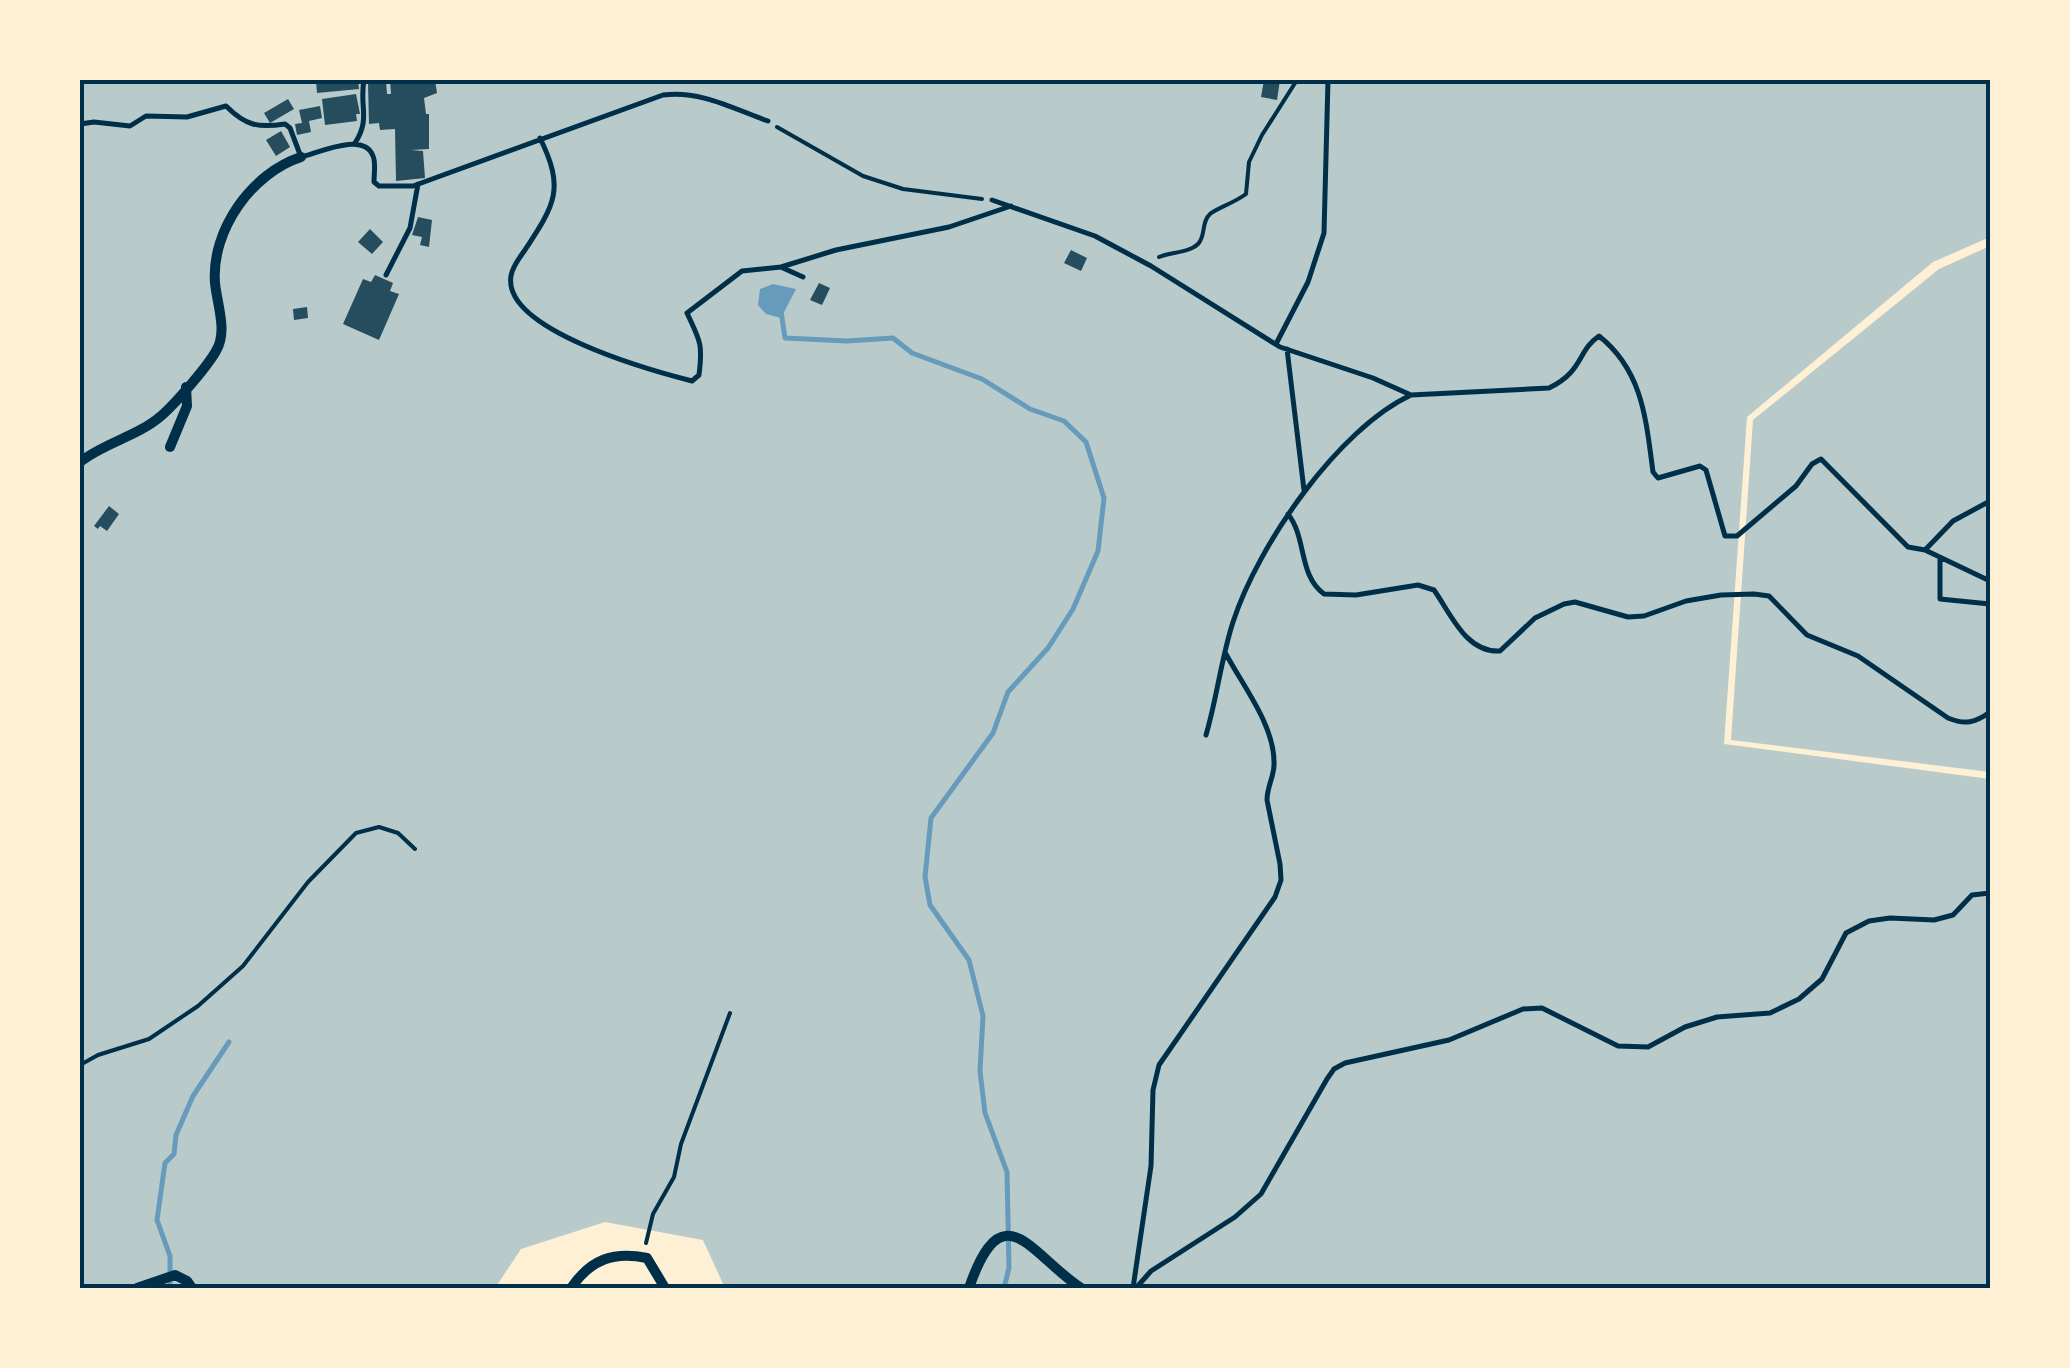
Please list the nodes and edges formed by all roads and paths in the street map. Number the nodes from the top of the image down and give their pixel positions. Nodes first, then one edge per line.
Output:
1 (364, 80) edge
2 (1297, 80) edge
3 (1328, 80) edge
4 (768, 121) joint
5 (80, 124) edge
6 (540, 138) junction
7 (354, 143) junction
8 (301, 158) junction
9 (418, 184) junction
10 (992, 200) joint
11 (1011, 206) junction
12 (1151, 266) junction
13 (781, 267) junction
14 (386, 275) dead end
15 (803, 278) dead end
16 (1276, 344) junction
17 (1287, 350) junction
18 (186, 387) junction
19 (1411, 395) junction
20 (170, 447) dead end
21 (80, 462) edge
22 (1304, 490) junction
23 (1990, 501) edge
24 (1288, 514) junction
25 (1924, 550) junction
26 (1940, 558) junction
27 (1990, 581) edge
28 (1990, 604) edge
29 (1226, 653) junction
30 (1990, 712) edge
31 (1206, 735) dead end
32 (414, 848) dead end
33 (1990, 893) edge
34 (730, 1013) dead end
35 (80, 1065) edge
36 (643, 1258) junction
37 (136, 1288) edge
38 (192, 1288) edge
39 (571, 1288) edge
40 (664, 1288) edge
41 (969, 1288) edge
42 (1082, 1288) edge
43 (1134, 1288) edge

1 - 7 lane
2 - 12 path
3 - 16 lane
4 - 6 lane
4 - 10 path
5 - 8 lane
6 - 9 lane
6 - 13 lane
7 - 8 lane
7 - 9 lane
8 - 18 street
9 - 14 lane
10 - 11 lane
11 - 12 lane
11 - 13 lane
12 - 16 lane
13 - 15 lane
16 - 17 lane
17 - 19 lane
17 - 22 lane
18 - 20 street
18 - 21 street
19 - 22 lane
19 - 25 lane
22 - 24 lane
23 - 25 lane
24 - 29 lane
24 - 30 lane
25 - 26 lane
26 - 27 lane
26 - 28 lane
29 - 31 lane
29 - 43 lane
32 - 35 path
33 - 43 lane
34 - 36 path
36 - 39 street
36 - 40 street
37 - 38 street
41 - 42 street

